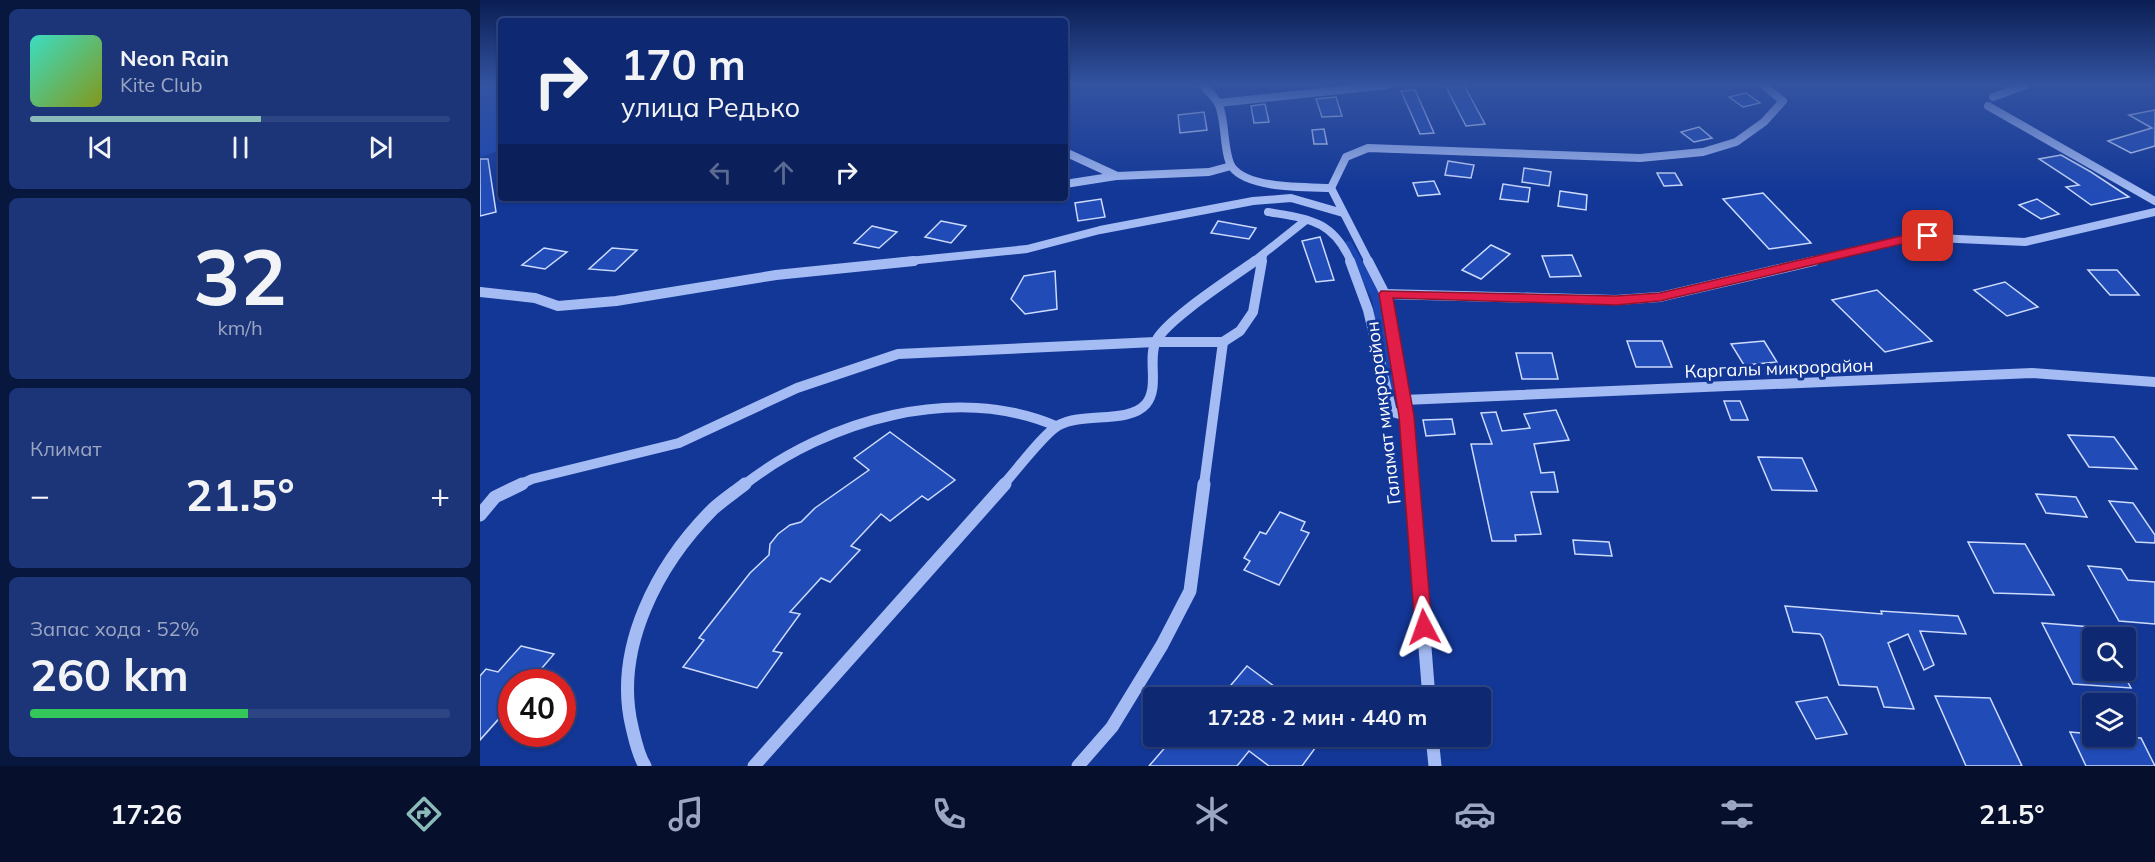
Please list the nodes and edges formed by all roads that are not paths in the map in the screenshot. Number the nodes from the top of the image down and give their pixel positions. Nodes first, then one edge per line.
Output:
1 (1222, 121) edge
2 (1765, 121) edge
3 (2014, 121) edge
4 (1068, 153) edge
5 (1231, 166) junction
6 (1117, 176) junction
7 (1068, 184) edge
8 (1331, 188) junction
9 (2155, 201) edge
10 (1268, 212) dead end
11 (2155, 212) edge
12 (1343, 213) junction
13 (1306, 220) junction
14 (1263, 255) junction
15 (480, 292) edge
16 (1386, 294) junction
17 (1155, 342) junction
18 (1223, 342) junction
19 (2155, 382) edge
20 (1404, 400) junction
21 (1407, 416) junction
22 (1056, 426) junction
23 (480, 514) edge
24 (1428, 687) edge
25 (1433, 747) edge
26 (645, 766) edge
27 (754, 766) edge
28 (1078, 766) edge
29 (1435, 766) edge

1 - 5 street
2 - 8 street
3 - 9 street
4 - 6 street
5 - 6 street
5 - 8 street
6 - 7 street
8 - 12 street, Галамат микрорайон
10 - 13 street
11 - 16 street
12 - 15 street
12 - 16 street, Галамат микрорайон
13 - 14 street
13 - 21 street
14 - 17 street
14 - 18 street
16 - 20 street, Галамат микрорайон
17 - 18 street
17 - 22 street
17 - 23 street
18 - 28 street
19 - 20 street, Каргалы микрорайон
20 - 21 street, Галамат микрорайон
21 - 24 street, Галамат микрорайон
22 - 26 street
22 - 27 street
25 - 29 street

